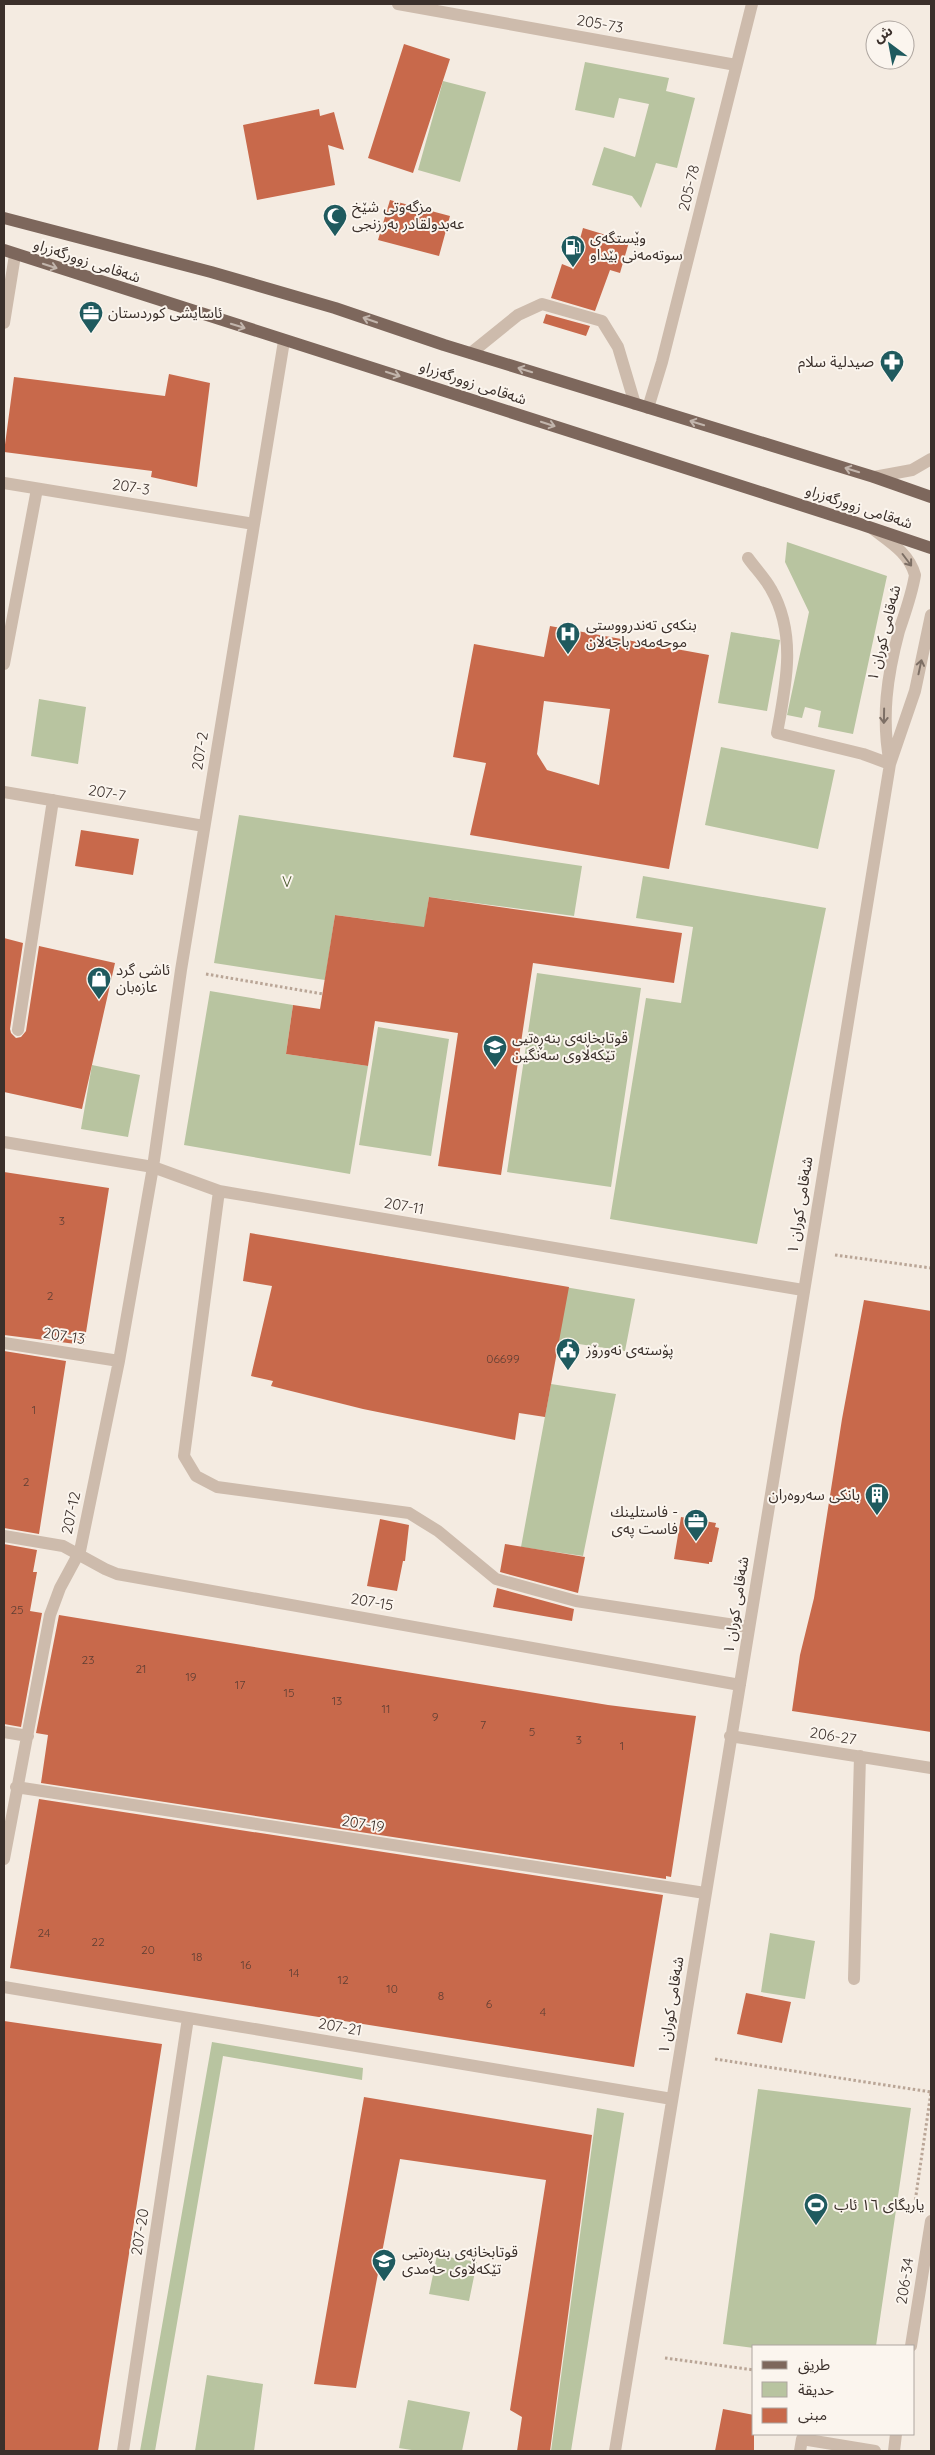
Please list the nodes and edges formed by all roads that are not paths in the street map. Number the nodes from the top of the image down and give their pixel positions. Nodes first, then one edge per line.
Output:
1 (398, 4) edge
2 (752, 4) edge
3 (736, 65) junction
4 (4, 218) edge
5 (9, 253) edge
6 (4, 323) edge
7 (284, 341) junction
8 (470, 353) junction
9 (642, 406) junction
10 (931, 459) edge
11 (874, 477) junction
12 (4, 483) edge
13 (37, 489) junction
14 (931, 497) edge
15 (254, 524) junction
16 (871, 528) junction
17 (931, 548) edge
18 (748, 558) dead end
19 (931, 614) edge
20 (4, 664) edge
21 (890, 764) junction
22 (4, 792) edge
23 (53, 800) junction
24 (204, 826) junction
25 (18, 1030) dead end
26 (4, 1142) edge
27 (153, 1167) junction
28 (219, 1191) junction
29 (802, 1290) junction
30 (4, 1343) edge
31 (119, 1361) junction
32 (4, 1536) edge
33 (78, 1554) junction
34 (748, 1627) junction
35 (740, 1684) junction
36 (4, 1732) edge
37 (28, 1736) junction
38 (730, 1736) junction
39 (860, 1756) junction
40 (931, 1768) edge
41 (12, 1783) edge
42 (4, 1859) edge
43 (705, 1893) junction
44 (854, 1979) dead end
45 (4, 1986) edge
46 (188, 2018) junction
47 (672, 2099) junction
48 (931, 2221) edge
49 (911, 2345) edge
50 (896, 2435) edge
51 (801, 2445) edge
52 (123, 2451) edge
53 (615, 2451) edge
54 (875, 2451) edge
55 (894, 2451) edge

1 - 3 street, 205-73
2 - 3 street, 205-78
3 - 9 street, 205-78
8 -> 4 main road, شەقامی زوورگەزراو
5 - 6 street
5 -> 7 main road, شەقامی زوورگەزراو
7 - 15 street, 207-2
7 -> 16 main road, شەقامی زوورگەزراو
9 -> 8 main road, شەقامی زوورگەزراو
8 - 9 street
11 -> 9 main road, شەقامی زوورگەزراو
10 - 11 street
11 - 14 main road, شەقامی زوورگەزراو
12 - 13 street, 207-3
13 - 15 street, 207-3
13 - 20 street
15 - 24 street, 207-2
16 - 17 main road, شەقامی زوورگەزراو
16 -> 21 street, شەقامی کوران ١
18 - 21 street
21 -> 19 street, شەقامی کوران ١
21 - 29 street, شەقامی کوران ١
22 - 23 street, 207-7
23 - 24 street, 207-7
23 - 25 street
24 - 27 street, 207-2
26 - 27 street, 207-11
27 - 28 street, 207-11
27 - 31 street, 207-12
28 - 29 street, 207-11
28 - 34 street
29 - 34 street, شەقامی کوران ١
30 - 31 street, 207-13
31 - 33 street, 207-12
32 - 33 street, 207-15
33 - 35 street, 207-15
33 - 37 street, 207-12
34 - 35 street, شەقامی کوران ١
35 - 38 street, شەقامی کوران ١
36 - 37 street
37 - 41 street, 207-12
38 - 39 street, 206-27
38 - 43 street, شەقامی کوران ١
39 - 40 street, 206-27
39 - 44 street
41 - 42 street, 207-12
41 - 43 street, 207-19
43 - 47 street, شەقامی کوران ١
45 - 46 street, 207-21
46 - 47 street, 207-21
46 - 52 street, 207-20
47 - 53 street, شەقامی کوران ١
48 - 49 street, 206-34
50 - 55 street
51 - 54 street

